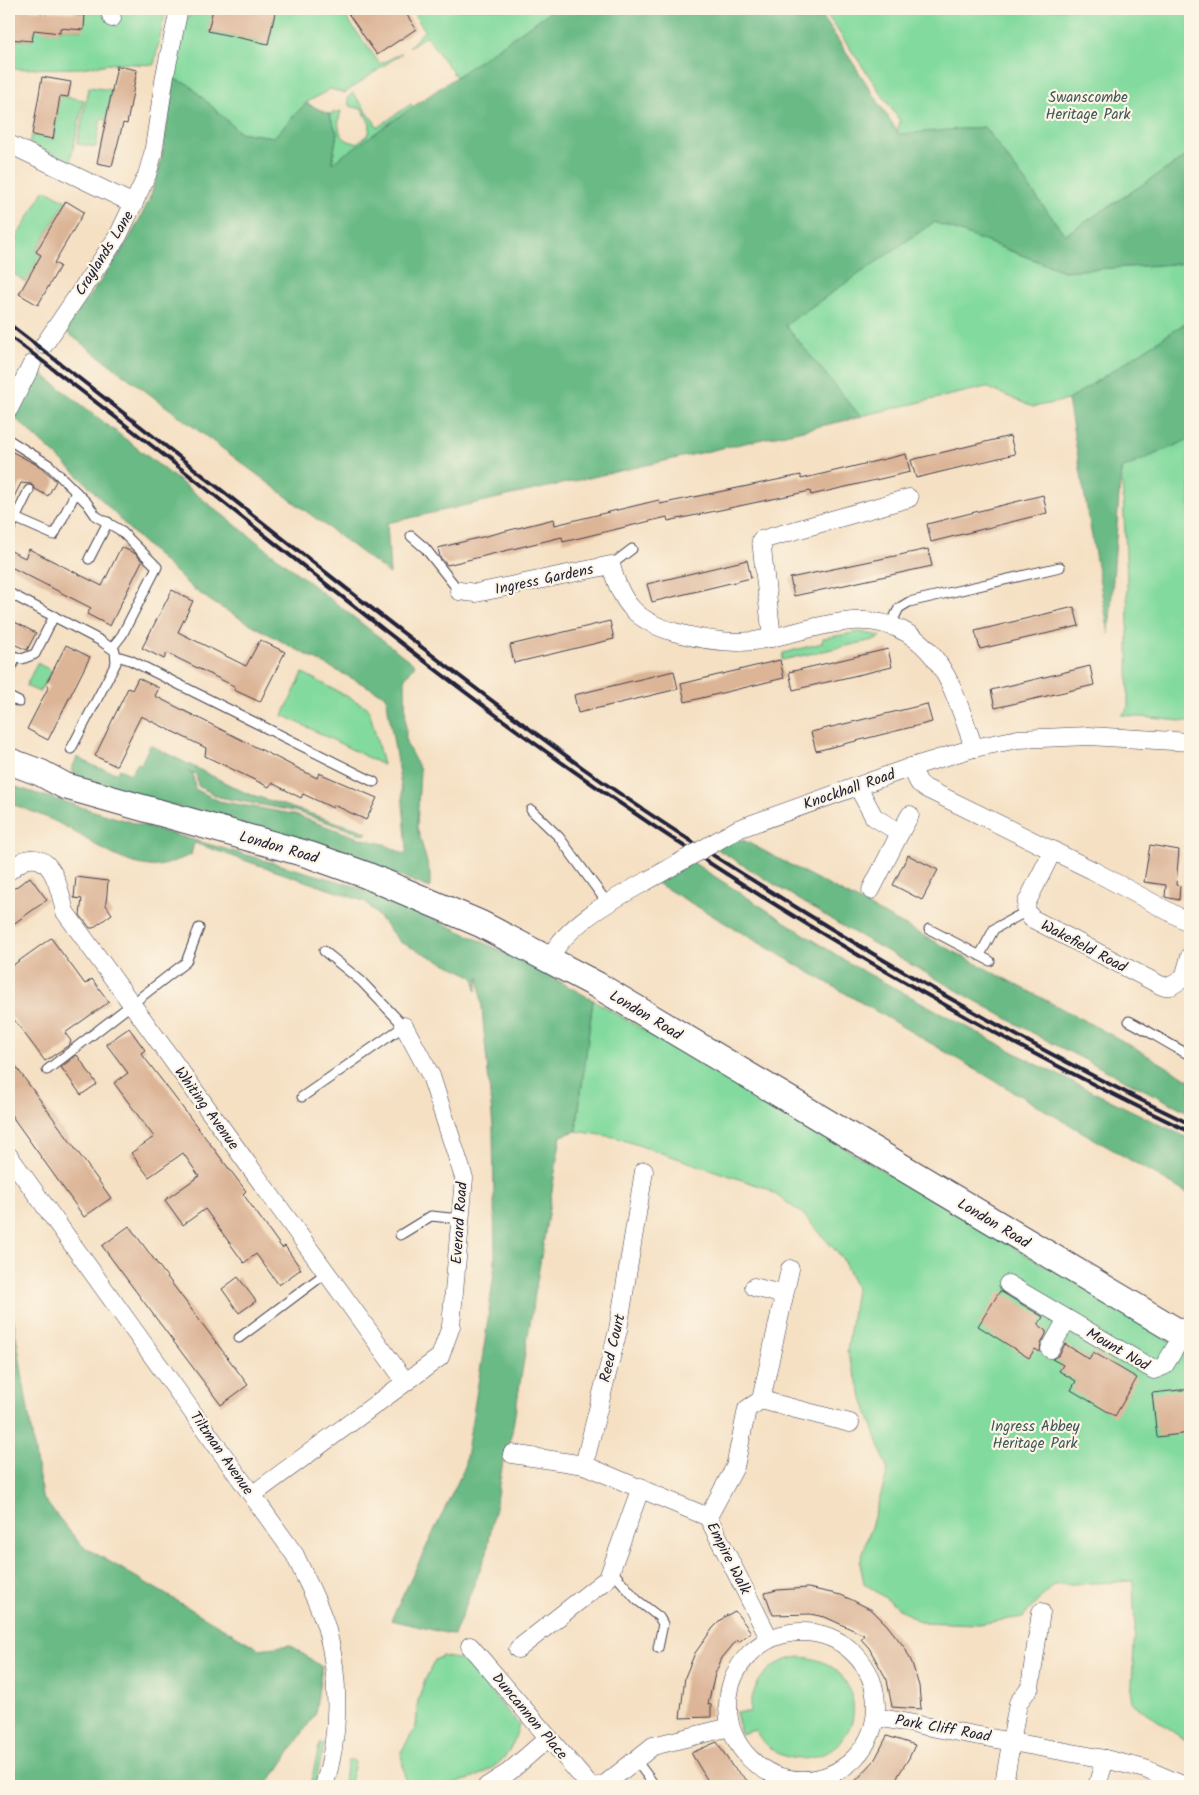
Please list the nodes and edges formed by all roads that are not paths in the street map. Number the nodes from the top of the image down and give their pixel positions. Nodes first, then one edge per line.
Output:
1 (179, 9) edge
2 (9, 144) edge
3 (134, 204) junction
4 (44, 345) dead end
5 (32, 364) dead end
6 (9, 408) edge
7 (9, 440) edge
8 (29, 490) dead end
9 (76, 492) junction
10 (909, 498) dead end
11 (15, 518) junction
12 (108, 522) junction
13 (9, 531) edge
14 (411, 536) dead end
15 (632, 548) dead end
16 (89, 558) dead end
17 (611, 565) junction
18 (1060, 567) dead end
19 (459, 591) joint
20 (9, 593) edge
21 (54, 616) junction
22 (890, 626) junction
23 (772, 638) junction
24 (114, 652) junction
25 (12, 655) edge
26 (9, 673) edge
27 (9, 696) edge
28 (20, 702) dead end
29 (1190, 742) edge
30 (974, 748) junction
31 (71, 749) dead end
32 (9, 761) edge
33 (911, 767) junction
34 (9, 774) edge
35 (374, 782) dead end
36 (60, 784) junction
37 (858, 786) junction
38 (531, 810) dead end
39 (910, 815) dead end
40 (900, 833) junction
41 (1053, 850) junction
42 (9, 871) edge
43 (871, 890) dead end
44 (608, 904) junction
45 (1027, 911) junction
46 (1190, 923) edge
47 (198, 928) dead end
48 (929, 929) dead end
49 (324, 951) dead end
50 (980, 955) junction
51 (1190, 956) edge
52 (549, 959) junction
53 (990, 961) dead end
54 (132, 1005) junction
55 (1129, 1022) dead end
56 (404, 1026) junction
57 (1190, 1055) edge
58 (47, 1070) dead end
59 (302, 1097) dead end
60 (9, 1156) edge
61 (644, 1170) dead end
62 (460, 1219) junction
63 (400, 1235) dead end
64 (790, 1268) dead end
65 (326, 1273) junction
66 (1008, 1284) dead end
67 (754, 1287) dead end
68 (784, 1295) junction
69 (1067, 1319) junction
70 (1187, 1337) edge
71 (238, 1338) dead end
72 (1050, 1348) dead end
73 (405, 1381) junction
74 (761, 1400) junction
75 (850, 1423) dead end
76 (512, 1454) dead end
77 (584, 1465) junction
78 (641, 1487) junction
79 (252, 1495) junction
80 (708, 1517) junction
81 (612, 1571) junction
82 (1041, 1612) dead end
83 (769, 1638) junction
84 (470, 1646) dead end
85 (658, 1648) dead end
86 (518, 1649) dead end
87 (876, 1717) junction
88 (730, 1726) junction
89 (547, 1738) junction
90 (1011, 1740) junction
91 (635, 1759) junction
92 (1105, 1759) junction
93 (782, 1782) edge
94 (324, 1786) edge
95 (487, 1786) edge
96 (590, 1786) edge
97 (598, 1786) edge
98 (655, 1786) edge
99 (1002, 1786) edge
100 (1097, 1786) edge
101 (1185, 1786) edge

1 - 3 street, Craylands Lane
2 - 3 street
3 - 4 street, Craylands Lane
5 - 6 street
7 - 9 lane
8 - 11 lane
9 - 11 lane
9 - 12 lane
10 - 23 street
11 - 13 lane
12 - 16 lane
12 - 24 lane
14 - 19 lane
15 - 17 lane
17 - 19 street, Ingress Gardens
17 - 23 street, Ingress Gardens
18 - 22 lane
20 - 21 lane
21 - 24 lane
21 - 25 lane
22 - 23 street, Ingress Gardens
22 - 30 street, Ingress Gardens
24 - 31 lane
24 - 35 lane
25 - 26 lane
27 - 28 lane
29 - 30 street, Knockhall Road
30 - 33 street, Knockhall Road
32 - 36 main road, London Road
33 - 37 street, Knockhall Road
33 - 41 street
34 - 36 main road, London Road
36 - 52 main road, London Road
37 - 40 street
37 - 44 street, Knockhall Road, bridge
38 - 44 lane
39 - 40 street
40 - 43 street
41 - 45 street, Wakefield Road
41 - 46 street
42 - 54 street, Whiting Avenue
44 - 52 street, Knockhall Road
45 - 50 lane
45 - 51 street, Wakefield Road
47 - 54 lane
48 - 50 lane
49 - 56 lane
50 - 53 lane
52 - 70 main road, London Road
54 - 58 lane
54 - 65 street, Whiting Avenue
55 - 57 lane
56 - 59 lane
56 - 62 street, Everard Road
60 - 79 street, Tiltman Avenue
61 - 77 street, Reed Court
62 - 63 lane
62 - 73 street, Everard Road
64 - 68 street
65 - 71 lane
65 - 73 street, Whiting Avenue
66 - 69 street, Mount Nod
67 - 68 street
68 - 74 street
69 - 70 street, Mount Nod
69 - 72 street
73 - 79 street, Everard Road
74 - 75 street
74 - 80 street, Empire Walk
76 - 77 street
77 - 78 street
78 - 80 street
78 - 81 street
79 - 94 street, Tiltman Avenue
80 - 83 street, Empire Walk
81 - 85 lane
81 - 86 street
82 - 90 street, Park Cliff Road
83 - 87 street
83 - 88 street
84 - 89 street, Duncannon Place
87 - 90 street, Park Cliff Road
87 - 93 street
88 - 91 street
88 - 93 street
89 - 95 street
89 - 96 street, Duncannon Place
90 - 92 street, Park Cliff Road
90 - 99 street, Park Cliff Road
91 - 97 street
91 - 98 lane
92 - 100 street
92 - 101 street, Park Cliff Road

